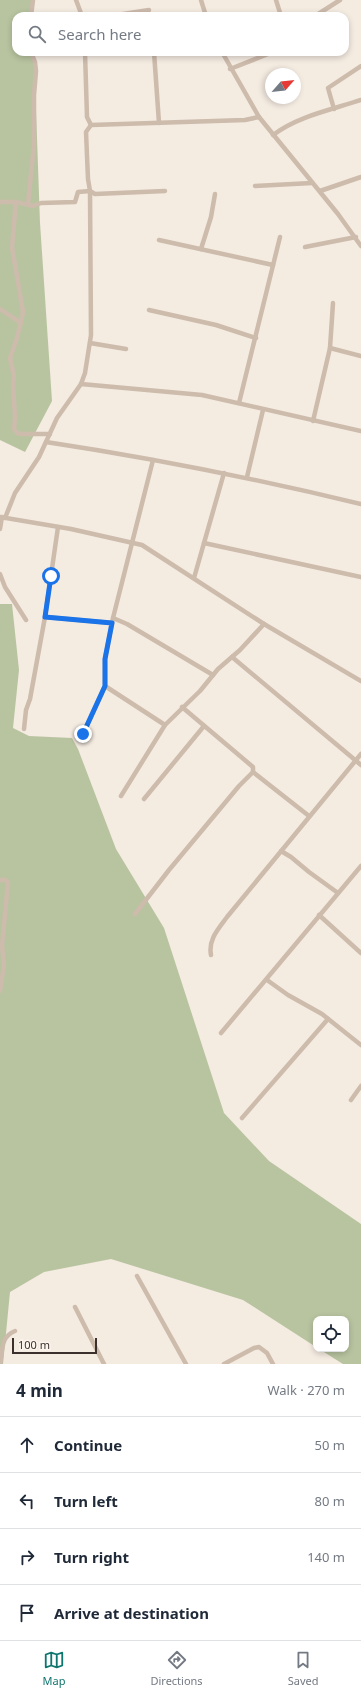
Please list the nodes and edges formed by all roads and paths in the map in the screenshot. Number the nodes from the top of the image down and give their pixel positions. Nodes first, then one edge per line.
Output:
1 (33, 0) edge
2 (76, 0) edge
3 (201, 0) edge
4 (276, 0) edge
5 (340, 0) edge
6 (149, 10) dead end
7 (31, 12) edge
8 (80, 12) edge
9 (136, 12) edge
10 (205, 12) edge
11 (280, 12) edge
12 (321, 12) edge
13 (33, 56) edge
14 (85, 56) edge
15 (154, 56) edge
16 (224, 56) edge
17 (263, 56) edge
18 (361, 66) edge
19 (230, 69) junction
20 (361, 100) edge
21 (334, 109) junction
22 (258, 117) junction
23 (159, 123) junction
24 (91, 124) junction
25 (273, 135) junction
26 (361, 177) edge
27 (312, 183) junction
28 (255, 186) dead end
29 (90, 191) junction
30 (165, 191) dead end
31 (320, 191) junction
32 (215, 194) dead end
33 (0, 202) edge
34 (16, 202) junction
35 (28, 204) junction
36 (356, 237) junction
37 (280, 238) dead end
38 (159, 240) dead end
39 (361, 246) edge
40 (305, 247) dead end
41 (201, 249) junction
42 (273, 265) junction
43 (333, 303) dead end
44 (0, 309) edge
45 (149, 310) dead end
46 (21, 322) junction
47 (256, 338) junction
48 (90, 343) junction
49 (330, 348) junction
50 (126, 349) dead end
51 (361, 356) edge
52 (81, 384) junction
53 (239, 403) junction
54 (263, 410) junction
55 (313, 421) junction
56 (361, 431) edge
57 (50, 434) junction
58 (46, 442) junction
59 (153, 460) junction
60 (224, 473) junction
61 (247, 477) junction
62 (361, 504) edge
63 (2, 517) edge
64 (58, 527) junction
65 (0, 530) edge
66 (133, 542) junction
67 (204, 543) junction
68 (0, 574) edge
69 (361, 577) edge
70 (194, 578) junction
71 (3, 586) edge
72 (45, 617) junction
73 (26, 620) dead end
74 (112, 621) junction
75 (264, 624) junction
76 (232, 657) junction
77 (214, 675) junction
78 (361, 681) edge
79 (105, 686) junction
80 (182, 707) junction
81 (165, 725) junction
82 (204, 726) junction
83 (24, 729) dead end
84 (83, 734) dead end
85 (361, 754) edge
86 (355, 761) junction
87 (361, 765) edge
88 (253, 772) junction
89 (120, 796) dead end
90 (144, 799) dead end
91 (309, 816) junction
92 (281, 851) junction
93 (361, 866) edge
94 (0, 880) edge
95 (338, 893) junction
96 (135, 914) dead end
97 (319, 915) junction
98 (1, 944) edge
99 (361, 953) edge
100 (211, 956) dead end
101 (267, 980) junction
102 (0, 991) edge
103 (328, 1019) junction
104 (221, 1033) dead end
105 (361, 1045) edge
106 (361, 1086) edge
107 (351, 1100) dead end
108 (242, 1118) dead end
109 (137, 1276) dead end
110 (75, 1307) dead end
111 (15, 1331) dead end
112 (0, 1364) edge
113 (104, 1364) edge
114 (186, 1364) edge
115 (224, 1364) edge
116 (273, 1364) edge

1 - 7 street
2 - 8 street
3 - 10 street
4 - 11 street
5 - 12 street
6 - 9 street
13 - 35 street
14 - 24 street
15 - 23 street
16 - 19 street
17 - 19 street
18 - 21 street
19 - 22 street
20 - 21 street
21 - 25 street
22 - 23 street
22 - 25 street
23 - 24 street
24 - 29 street
25 - 27 street
26 - 31 street
27 - 28 street
27 - 31 street
29 - 30 street
29 - 35 street
29 - 48 street
31 - 36 street
32 - 41 street
33 - 34 street
34 - 35 street
34 - 46 street
36 - 39 street
36 - 40 street
37 - 42 street
38 - 41 street
41 - 42 street
42 - 47 street
43 - 49 street
44 - 46 street
45 - 47 street
46 - 57 street
47 - 53 street
48 - 50 street
48 - 52 street
49 - 51 street
49 - 55 street
52 - 53 street
52 - 57 street
53 - 54 street
54 - 55 street
54 - 61 street
55 - 56 street
57 - 58 street
58 - 59 street
58 - 63 street
59 - 60 street
59 - 66 street
60 - 61 street
60 - 67 street
61 - 62 street
63 - 64 street
63 - 65 street
64 - 66 street
64 - 72 street
66 - 70 street
66 - 74 street
67 - 69 street
67 - 70 street
68 - 71 street
70 - 75 street
71 - 73 street
72 - 74 street
72 - 83 street
74 - 77 street
74 - 79 street
75 - 76 street
75 - 78 street
76 - 77 street
76 - 86 street
77 - 80 street
79 - 81 street
79 - 84 street
80 - 81 street
80 - 82 street
81 - 89 street
82 - 88 street
82 - 90 street
85 - 86 street
86 - 87 street
86 - 91 street
88 - 91 street
88 - 96 street
91 - 92 street
92 - 95 street
92 - 100 street
93 - 95 street
94 - 98 street
95 - 97 street
97 - 99 street
97 - 101 street
98 - 102 street
101 - 103 street
101 - 104 street
103 - 105 street
103 - 108 street
106 - 107 street
109 - 114 street
110 - 113 street
111 - 112 street
115 - 116 street

